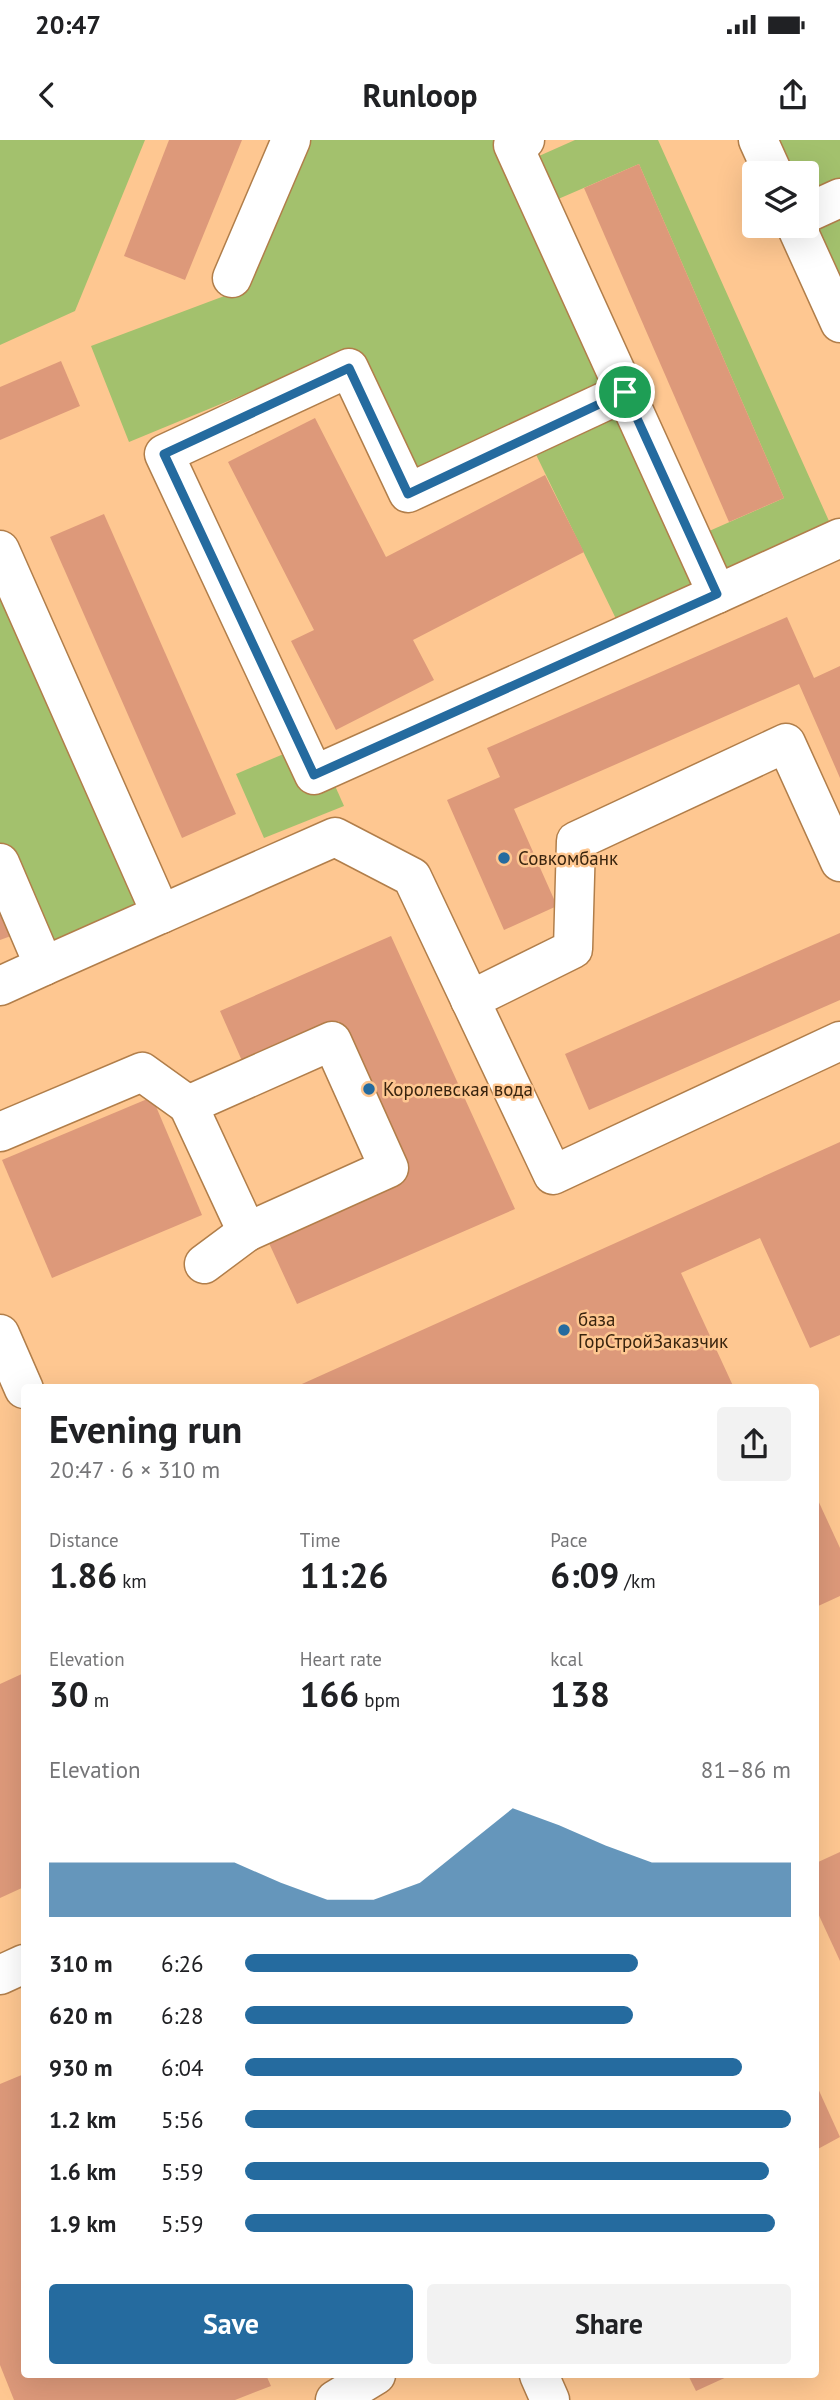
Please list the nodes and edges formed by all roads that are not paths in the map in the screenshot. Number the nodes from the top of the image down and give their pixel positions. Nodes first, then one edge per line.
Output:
1 (292, 140) edge
2 (758, 140) edge
3 (516, 142) edge
4 (767, 161) edge
5 (840, 198) edge
6 (819, 208) edge
7 (801, 238) edge
8 (232, 278) dead end
9 (840, 323) edge
10 (625, 392) junction
11 (840, 538) edge
12 (0, 550) edge
13 (717, 594) junction
14 (840, 862) edge
15 (0, 863) edge
16 (161, 914) junction
17 (44, 966) junction
18 (0, 986) edge
19 (470, 1000) junction
20 (840, 1041) edge
21 (188, 1105) junction
22 (0, 1132) edge
23 (247, 1231) junction
24 (204, 1264) dead end
25 (0, 1334) edge
26 (22, 1384) edge
27 (21, 1965) edge
28 (0, 1975) edge
29 (371, 2378) edge
30 (540, 2378) edge
31 (335, 2400) edge
32 (550, 2400) edge

1 - 8 street
2 - 4 street
3 - 10 street
5 - 6 street
7 - 9 street
10 - 13 street
10 - 13 street
11 - 13 street
12 - 16 street
14 - 19 street
15 - 17 street
16 - 17 street
16 - 19 street
17 - 18 street
19 - 20 street
21 - 22 street
21 - 23 street
21 - 23 street
23 - 24 street
25 - 26 street
27 - 28 street
29 - 31 street
30 - 32 street

